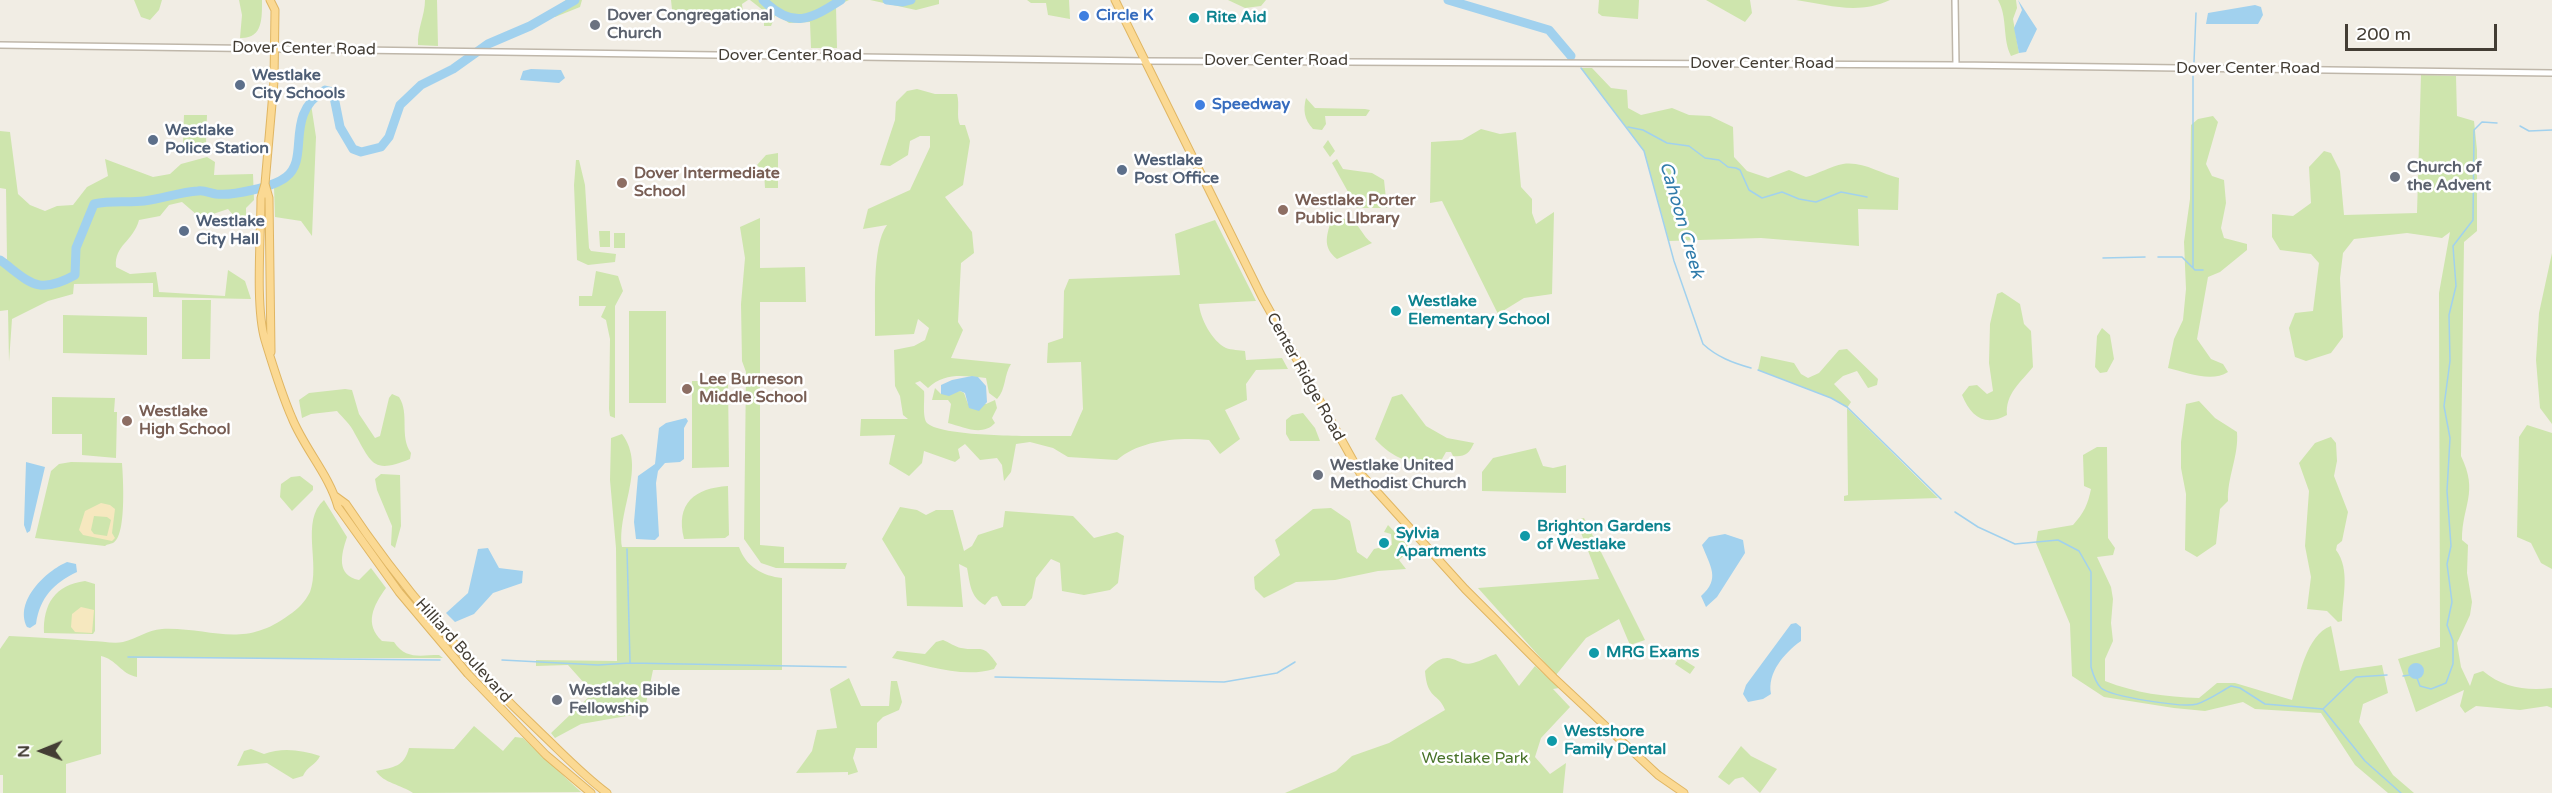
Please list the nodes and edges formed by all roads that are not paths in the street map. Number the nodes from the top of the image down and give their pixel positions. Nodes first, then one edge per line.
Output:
1 (270, 0) edge
2 (279, 0) edge
3 (1115, 0) edge
4 (1955, 0) edge
5 (274, 10) junction
6 (0, 45) edge
7 (274, 48) junction
8 (1145, 61) junction
9 (1956, 65) junction
10 (2552, 73) edge
11 (335, 496) junction
12 (591, 793) edge
13 (607, 793) edge
14 (1684, 793) edge

1 - 5 main road, Hilliard Boulevard
2 - 5 main road, Hilliard Boulevard
3 - 8 main road, Center Ridge Road
4 - 9 street
5 - 7 main road, Hilliard Boulevard
6 - 7 street, Dover Center Road
7 - 8 street, Dover Center Road
7 - 11 main road, Hilliard Boulevard
8 - 9 street, Dover Center Road
8 - 14 main road, Center Ridge Road
9 - 10 street, Dover Center Road
11 - 12 main road, Hilliard Boulevard
11 - 13 main road, Hilliard Boulevard

